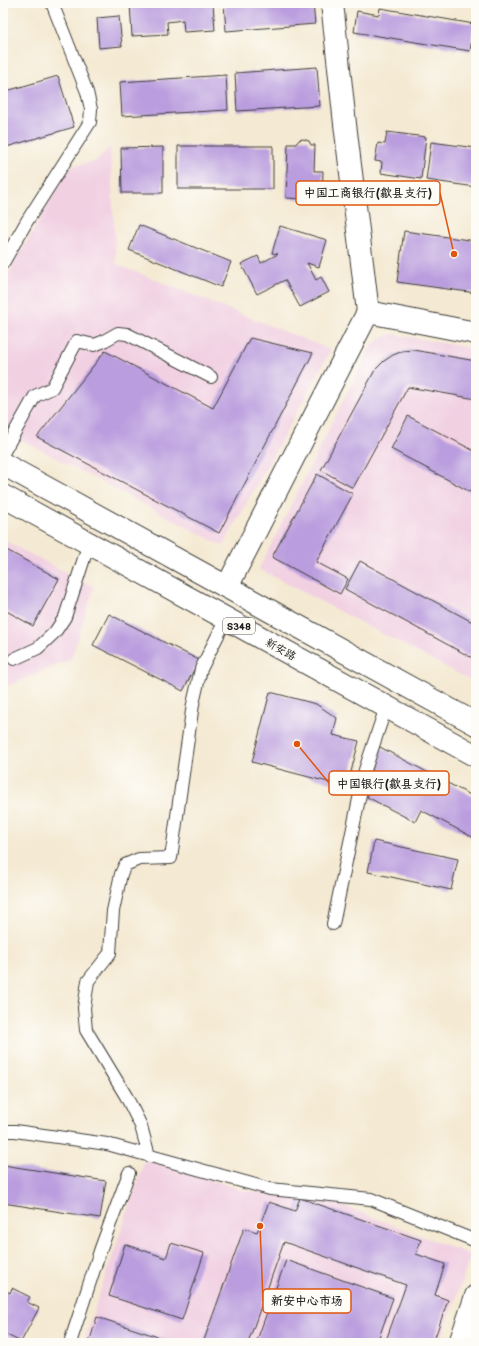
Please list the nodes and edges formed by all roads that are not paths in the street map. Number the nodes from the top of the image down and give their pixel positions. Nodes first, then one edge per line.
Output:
1 (52, 3) edge
2 (332, 3) edge
3 (3, 263) edge
4 (368, 312) junction
5 (476, 333) edge
6 (211, 377) dead end
7 (3, 452) edge
8 (3, 464) edge
9 (3, 496) edge
10 (89, 543) junction
11 (227, 587) junction
12 (226, 618) junction
13 (14, 659) dead end
14 (386, 707) junction
15 (476, 724) edge
16 (476, 756) edge
17 (333, 924) dead end
18 (3, 1131) edge
19 (149, 1156) junction
20 (129, 1173) dead end
21 (476, 1241) edge
22 (476, 1296) edge
23 (70, 1343) edge
24 (460, 1343) edge

1 - 3 lane
2 - 4 main road
4 - 5 main road
4 - 11 main road
6 - 7 lane
8 - 11 main road, S348
9 - 10 main road, 新安路 / S348
10 - 12 main road, 新安路 / S348
10 - 13 lane
11 - 15 main road, S348
12 - 14 main road, 新安路 / S348
12 - 19 lane
14 - 16 main road, 新安路 / S348
14 - 17 lane
18 - 19 lane
19 - 21 lane
20 - 23 lane
22 - 24 main road

